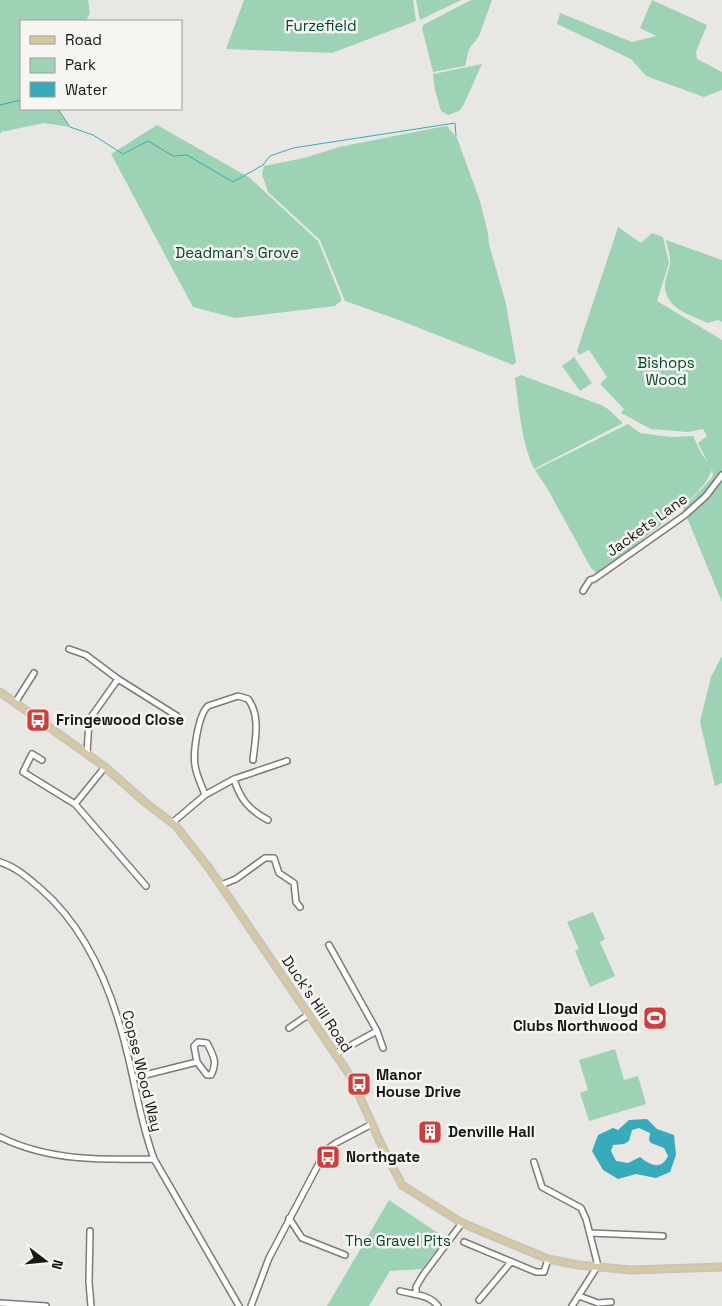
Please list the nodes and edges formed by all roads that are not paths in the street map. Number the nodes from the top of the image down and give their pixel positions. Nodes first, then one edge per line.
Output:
1 (722, 476) edge
2 (583, 591) dead end
3 (69, 649) dead end
4 (34, 673) dead end
5 (118, 679) junction
6 (0, 692) edge
7 (15, 703) junction
8 (177, 716) dead end
9 (87, 754) junction
10 (42, 760) dead end
11 (253, 760) dead end
12 (287, 761) dead end
13 (105, 767) junction
14 (234, 780) junction
15 (205, 795) junction
16 (75, 804) junction
17 (268, 820) dead end
18 (172, 822) junction
19 (0, 862) edge
20 (221, 885) junction
21 (146, 886) dead end
22 (300, 907) dead end
23 (329, 945) dead end
24 (308, 1015) junction
25 (289, 1028) dead end
26 (377, 1031) junction
27 (383, 1048) dead end
28 (335, 1054) junction
29 (197, 1062) junction
30 (132, 1078) junction
31 (372, 1124) junction
32 (0, 1138) edge
33 (154, 1160) junction
34 (534, 1162) dead end
35 (289, 1218) junction
36 (462, 1223) junction
37 (90, 1231) dead end
38 (590, 1233) junction
39 (663, 1236) dead end
40 (464, 1242) dead end
41 (345, 1255) dead end
42 (548, 1259) junction
43 (511, 1262) junction
44 (597, 1267) junction
45 (722, 1267) edge
46 (400, 1291) dead end
47 (416, 1294) junction
48 (579, 1296) junction
49 (479, 1300) dead end
50 (611, 1302) dead end
51 (0, 1303) edge
52 (46, 1306) edge
53 (91, 1306) edge
54 (240, 1306) edge
55 (251, 1306) edge
56 (438, 1306) edge
57 (572, 1306) edge

1 - 2 street, Jackets Lane
3 - 5 street
4 - 7 street
5 - 8 street
5 - 9 street
6 - 7 main road, Duck's Hill Road
7 - 9 main road, Duck's Hill Road
9 - 13 main road, Duck's Hill Road
10 - 16 street
11 - 15 street
12 - 14 street
13 - 16 street
13 - 18 main road, Duck's Hill Road
14 - 15 street
14 - 17 street
15 - 18 street
16 - 21 street
18 - 20 main road, Duck's Hill Road
19 - 30 street, Copse Wood Way
20 - 22 street
20 - 24 main road, Duck's Hill Road
23 - 26 street
24 - 25 street
24 - 28 main road, Duck's Hill Road
26 - 27 street
26 - 28 street
28 - 31 main road, Duck's Hill Road
29 - 29 street
29 - 30 street
30 - 33 street, Copse Wood Way
31 - 35 street
31 - 36 main road, Duck's Hill Road
32 - 33 street
33 - 54 street, Copse Wood Way
34 - 38 street
35 - 41 street
35 - 55 street
36 - 42 main road, Duck's Hill Road
36 - 47 street
37 - 53 street
38 - 39 street
38 - 44 street
40 - 43 street
42 - 43 street
42 - 44 main road, Duck's Hill Road
43 - 49 street
44 - 45 main road, Duck's Hill Road
44 - 48 street
46 - 47 street
47 - 56 street
48 - 50 street
48 - 57 street
51 - 52 street

